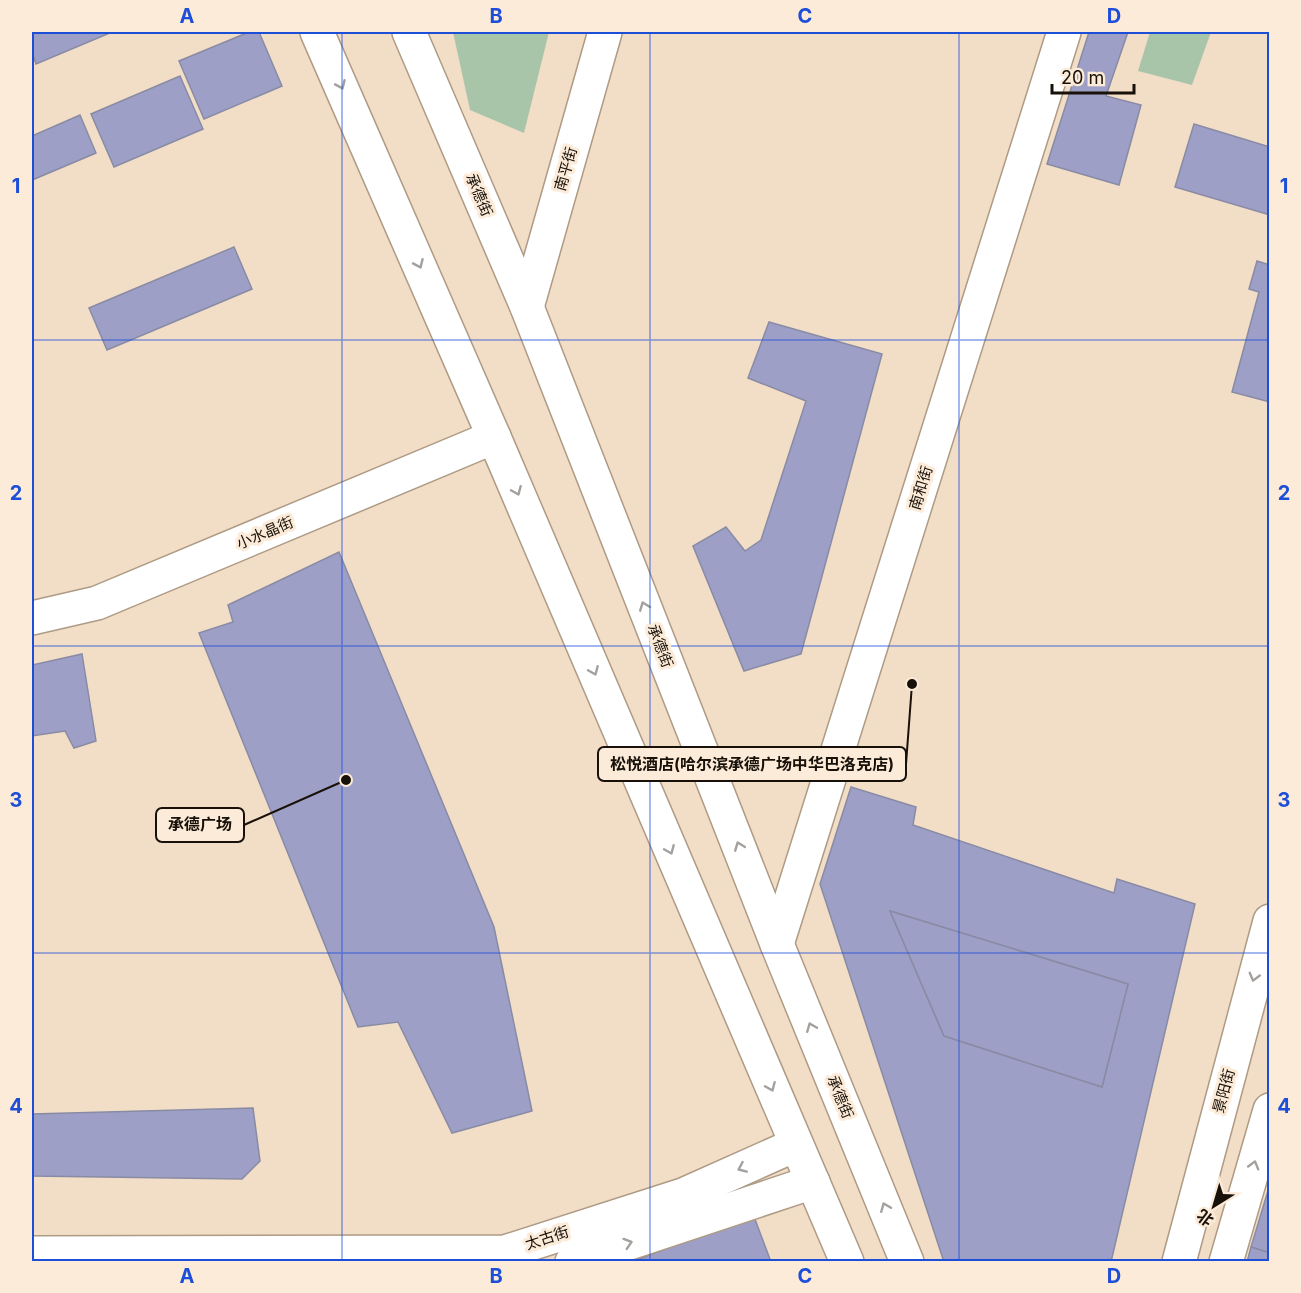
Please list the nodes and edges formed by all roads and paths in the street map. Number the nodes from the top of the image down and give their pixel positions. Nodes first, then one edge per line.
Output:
1 (317, 32) edge
2 (409, 32) edge
3 (605, 32) edge
4 (1064, 32) edge
5 (527, 307) junction
6 (495, 437) junction
7 (32, 618) edge
8 (1269, 921) edge
9 (777, 944) junction
10 (1269, 1110) edge
11 (795, 1144) junction
12 (813, 1182) junction
13 (32, 1253) edge
14 (572, 1262) edge
15 (846, 1262) edge
16 (907, 1262) edge
17 (1179, 1262) edge
18 (1226, 1262) edge

1 -> 6 main road
2 - 5 main road, 承德街
3 - 5 main road, 南平街
4 - 9 main road, 南和街
9 -> 5 main road, 承德街
6 - 7 main road, 小水晶街
6 -> 11 main road
8 -> 17 main road, 景阳街
16 -> 9 main road, 承德街
18 -> 10 main road
11 - 12 main road
11 -> 13 main road, 太古街
14 -> 12 main road, 太古街
12 - 15 main road

